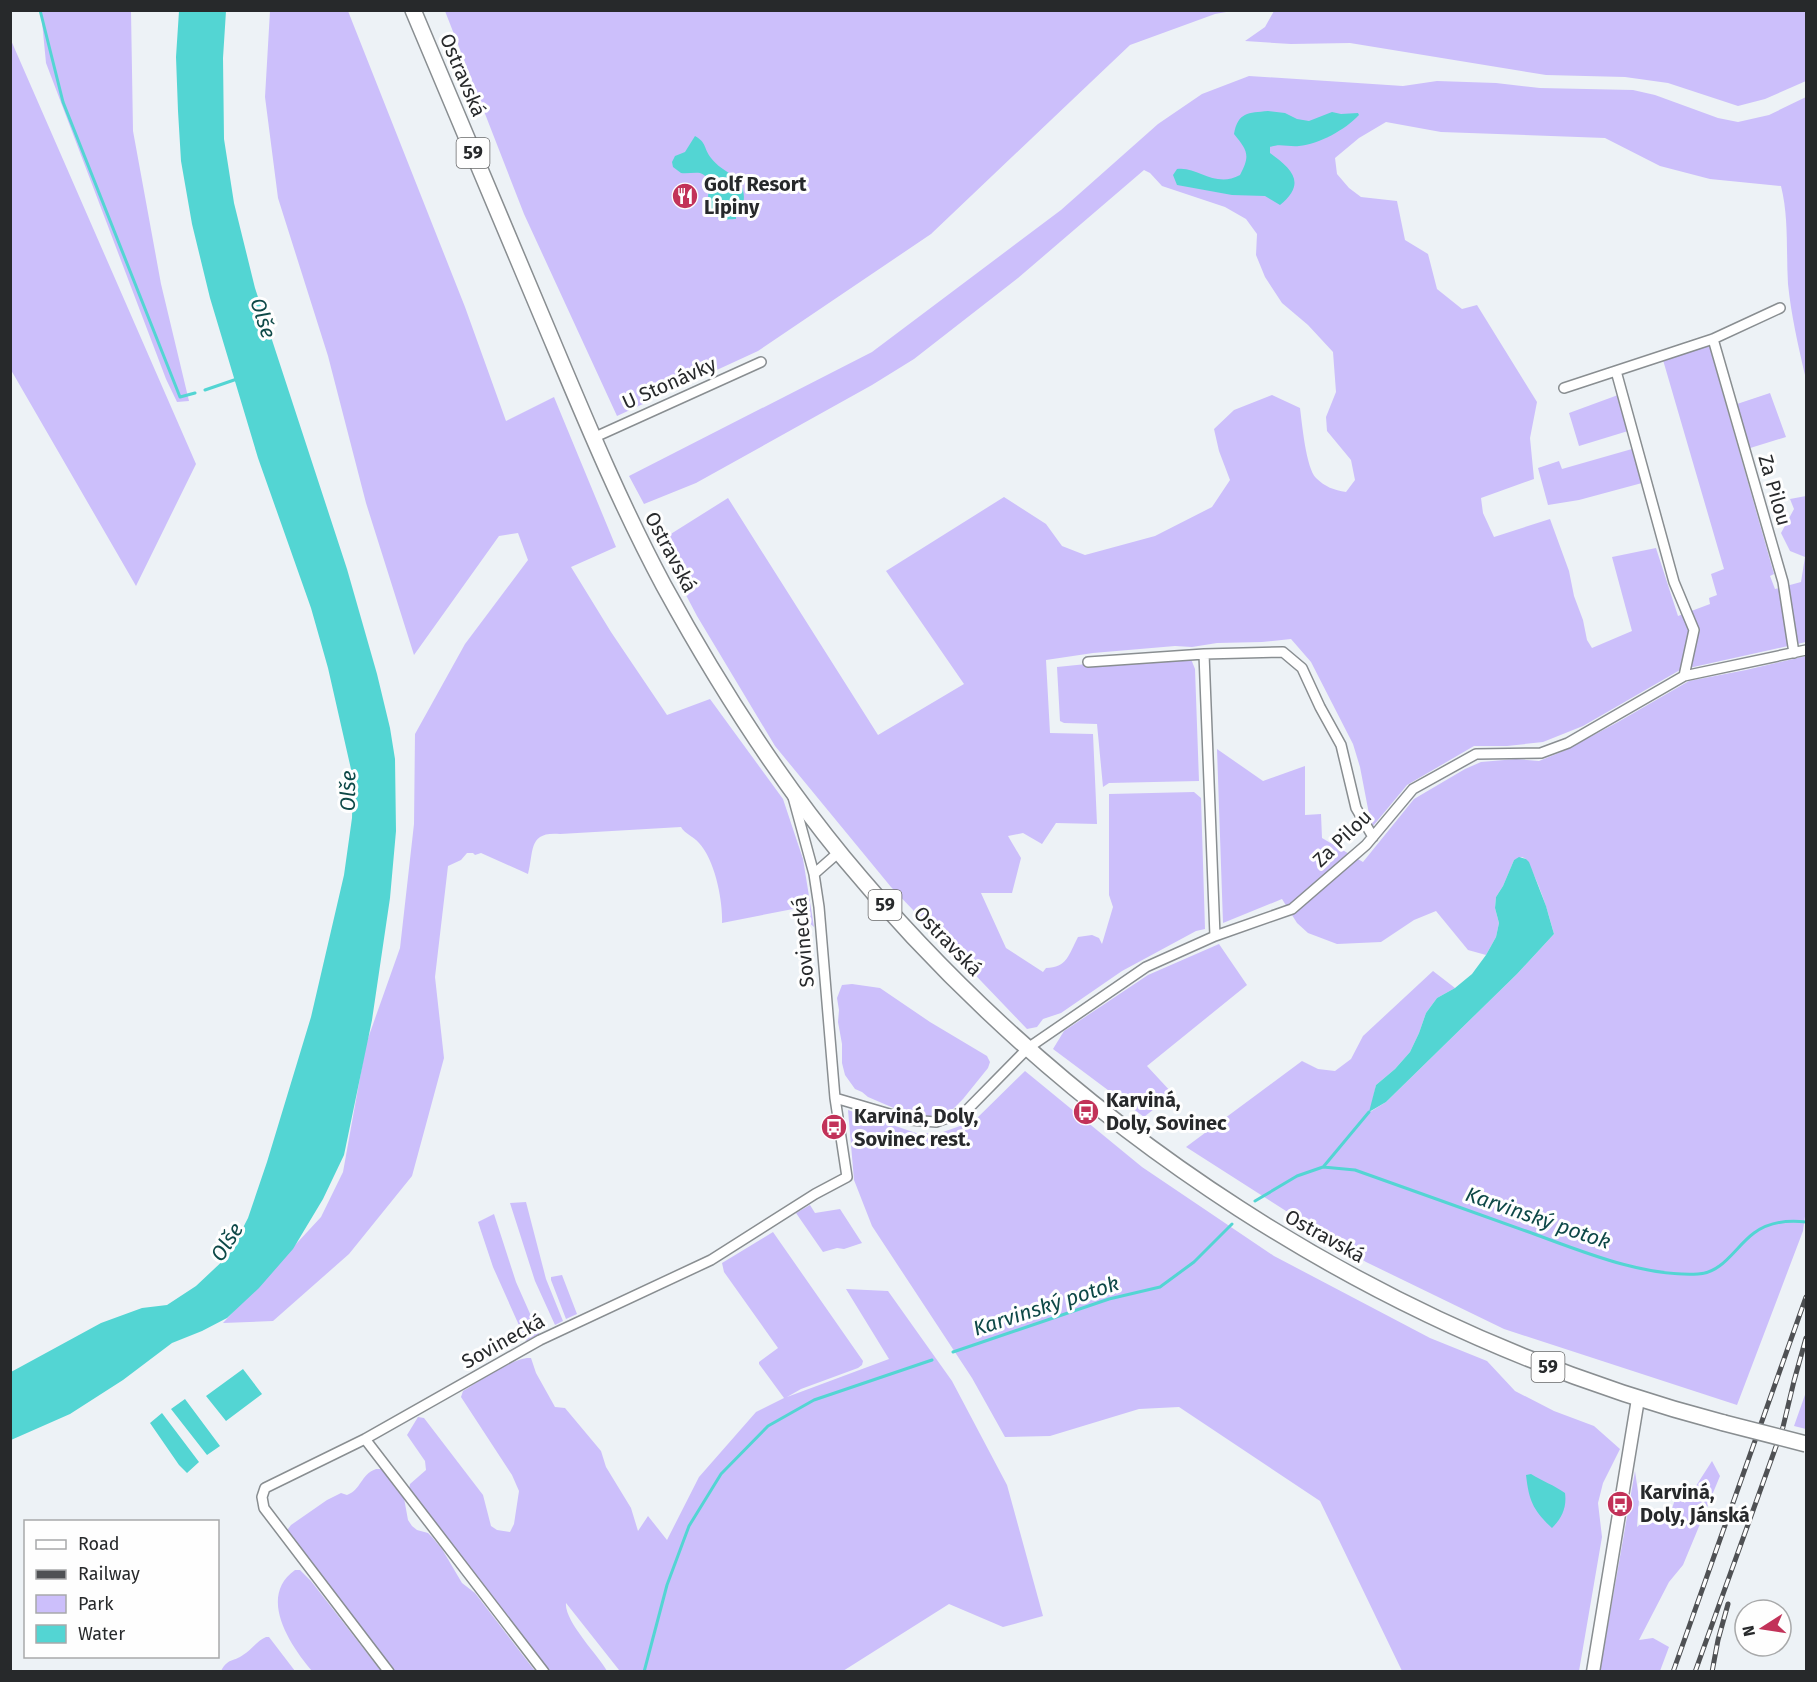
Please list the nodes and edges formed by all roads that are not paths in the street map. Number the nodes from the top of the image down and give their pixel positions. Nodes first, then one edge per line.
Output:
1 (412, 10) edge
2 (1780, 308) dead end
3 (1713, 339) junction
4 (761, 362) dead end
5 (1616, 371) junction
6 (1564, 388) dead end
7 (593, 438) junction
8 (1806, 650) edge
9 (1794, 653) junction
10 (1204, 654) junction
11 (1088, 662) dead end
12 (1684, 676) junction
13 (789, 786) junction
14 (1373, 837) junction
15 (839, 852) junction
16 (814, 874) junction
17 (1215, 936) junction
18 (1028, 1048) junction
19 (835, 1098) junction
20 (1638, 1399) junction
21 (365, 1439) junction
22 (1806, 1444) edge
23 (389, 1671) edge
24 (544, 1671) edge
25 (1593, 1671) edge

1 - 7 main road, Ostravská / 59
2 - 3 street
3 - 5 street
3 - 9 street, Za Pilou
4 - 7 street, U Stonávky
5 - 6 street
5 - 12 street
7 - 13 main road, Ostravská / 59
8 - 9 street, Za Pilou
9 - 12 street, Za Pilou
10 - 11 street
10 - 14 street
10 - 17 street
12 - 14 street, Za Pilou
13 - 15 main road, Ostravská / 59
13 - 16 street, Sovinecká
14 - 17 street, Za Pilou
15 - 16 street
15 - 18 main road, Ostravská / 59
16 - 19 street, Sovinecká
17 - 18 street, Za Pilou
18 - 19 street
18 - 20 main road, Ostravská / 59
19 - 21 street, Sovinecká
20 - 22 main road, Ostravská / 59, bridge
20 - 25 street
21 - 23 street
21 - 24 street

